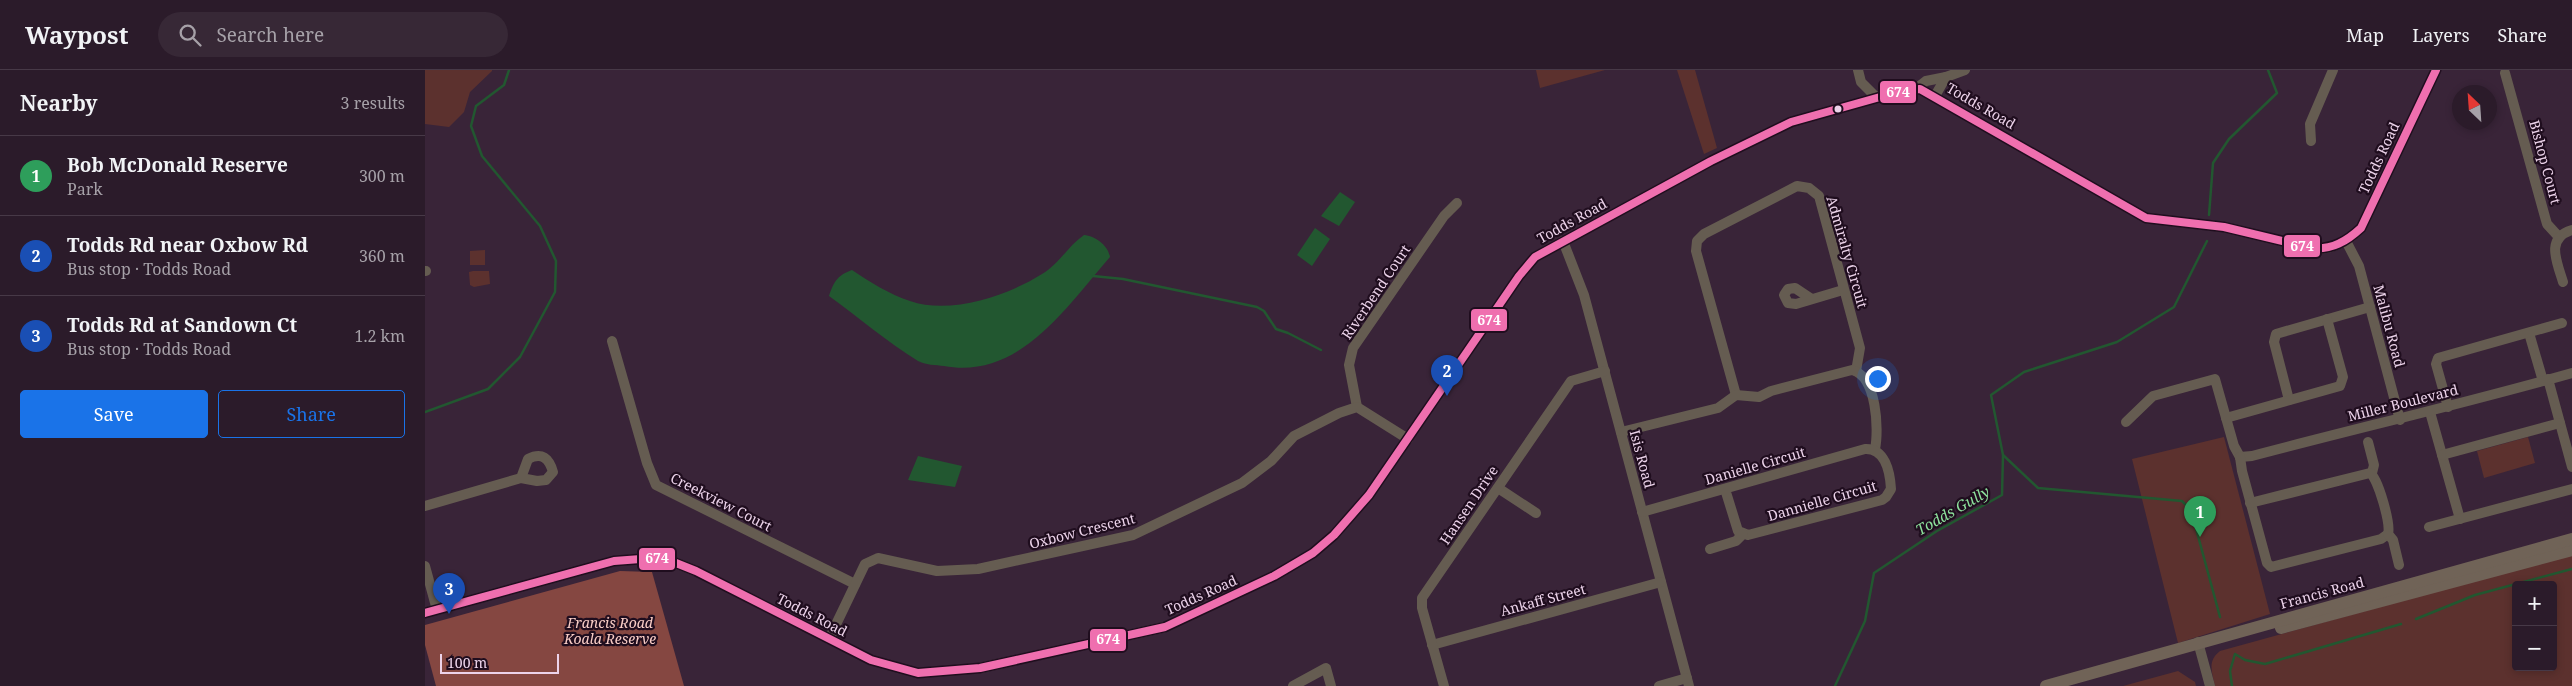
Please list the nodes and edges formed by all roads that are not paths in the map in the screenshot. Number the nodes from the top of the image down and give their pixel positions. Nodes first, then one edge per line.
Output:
1 (1858, 70) edge
2 (1965, 70) edge
3 (2333, 70) edge
4 (2436, 70) edge
5 (2505, 73) dead end
6 (1946, 77) junction
7 (1861, 82) junction
8 (1917, 88) junction
9 (1935, 96) junction
10 (1877, 98) junction
11 (1857, 103) junction
12 (2311, 141) dead end
13 (1457, 203) dead end
14 (2572, 230) edge
15 (2558, 236) junction
16 (1563, 241) junction
17 (2346, 241) junction
18 (2563, 282) dead end
19 (1843, 290) junction
20 (1810, 298) dead end
21 (2370, 307) junction
22 (2327, 319) junction
23 (2562, 324) dead end
24 (2529, 332) junction
25 (612, 341) dead end
26 (1605, 371) junction
27 (1856, 371) junction
28 (2572, 373) edge
29 (2545, 380) junction
30 (1736, 395) junction
31 (2289, 400) junction
32 (1357, 407) junction
33 (2448, 407) junction
34 (2430, 412) junction
35 (2226, 418) junction
36 (2400, 420) junction
37 (2126, 422) dead end
38 (2560, 423) junction
39 (1621, 432) junction
40 (1408, 439) junction
41 (2367, 442) dead end
42 (1875, 450) junction
43 (2442, 455) junction
44 (2240, 457) junction
45 (2572, 467) edge
46 (2372, 473) junction
47 (521, 478) dead end
48 (1498, 488) junction
49 (1725, 489) junction
50 (2572, 490) edge
51 (2250, 504) junction
52 (425, 506) edge
53 (1642, 512) junction
54 (1536, 513) dead end
55 (2460, 519) junction
56 (2429, 528) dead end
57 (1743, 534) junction
58 (2388, 534) junction
59 (2572, 539) edge
60 (1710, 549) dead end
61 (2572, 550) edge
62 (2399, 565) dead end
63 (425, 566) edge
64 (1661, 582) junction
65 (855, 584) junction
66 (437, 610) junction
67 (425, 613) edge
68 (829, 639) junction
69 (1433, 645) junction
70 (2199, 646) junction
71 (1688, 682) edge
72 (1293, 686) edge
73 (1331, 686) edge
74 (1444, 686) edge
75 (1659, 686) edge
76 (2046, 686) edge
77 (2210, 686) edge

1 - 7 street
2 - 6 street
3 - 12 street
4 - 17 street, Todds Road
5 - 15 street, Bishop Court
6 - 8 street
6 - 9 street
7 - 10 street
7 - 11 street
8 - 9 street, Todds Road
8 - 10 street, Todds Road
9 - 17 street, Todds Road
10 - 11 street, Todds Road
11 - 16 street, Todds Road
13 - 32 street, Riverbend Court
14 - 15 street
15 - 18 street
16 - 26 street, Isis Road
16 - 40 street, Todds Road
17 - 21 street, Malibu Road
19 - 20 street
19 - 27 street, Admiralty Circuit
19 - 30 street, Admiralty Circuit
21 - 22 street
21 - 36 street, Malibu Road
22 - 31 street
22 - 31 street
23 - 24 street
24 - 29 street
24 - 33 street
25 - 65 street, Creekview Court
26 - 39 street, Isis Road
26 - 48 street, Hansen Drive
27 - 30 street
27 - 42 street
28 - 29 street, Miller Boulevard
29 - 33 street, Miller Boulevard
29 - 38 street
30 - 39 street
31 - 35 street
32 - 40 street
32 - 65 street, Oxbow Crescent
33 - 34 street, Miller Boulevard
34 - 36 street, Miller Boulevard
34 - 43 street
35 - 37 street
35 - 44 street
36 - 44 street, Miller Boulevard
38 - 43 street
38 - 45 street
39 - 53 street, Isis Road
40 - 68 street, Todds Road
41 - 46 street
42 - 49 street, Danielle Circuit
42 - 57 street, Dannielle Circuit
43 - 55 street
44 - 51 street
46 - 51 street
46 - 58 street
47 - 52 street
48 - 54 street
48 - 69 street, Hansen Drive
49 - 53 street, Danielle Circuit
49 - 57 street
50 - 55 street
51 - 58 street
53 - 64 street, Isis Road
55 - 56 street
57 - 60 street, Dannielle Circuit
58 - 62 street
59 - 70 main road, Francis Road
61 - 70 main road, Francis Road
63 - 66 street
64 - 69 street, Ankaff Street
64 - 71 street, Isis Road
65 - 68 street, Oxbow Crescent
66 - 67 street, Todds Road
66 - 68 street, Todds Road
69 - 74 street, Hansen Drive
70 - 76 main road, Francis Road
70 - 77 street
71 - 75 street
72 - 73 street

